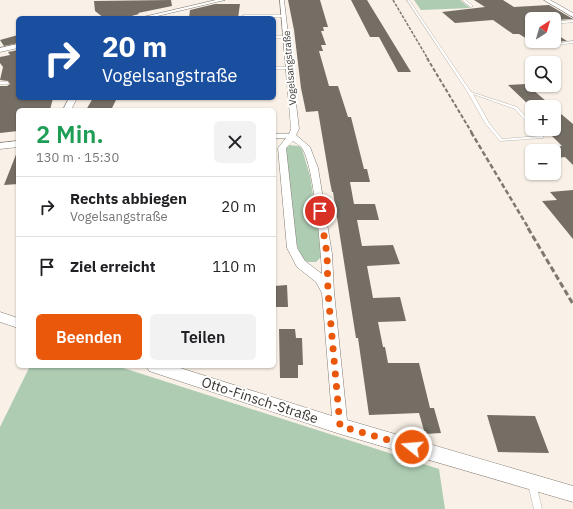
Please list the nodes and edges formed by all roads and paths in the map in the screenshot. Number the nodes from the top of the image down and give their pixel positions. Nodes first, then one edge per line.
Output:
1 (223, 0) edge
2 (282, 0) edge
3 (408, 0) edge
4 (463, 0) edge
5 (546, 0) edge
6 (472, 6) dead end
7 (573, 15) edge
8 (151, 16) edge
9 (244, 16) dead end
10 (284, 16) junction
11 (573, 21) edge
12 (561, 22) edge
13 (276, 37) edge
14 (286, 37) junction
15 (573, 42) edge
16 (561, 44) edge
17 (16, 46) edge
18 (0, 50) edge
19 (276, 68) edge
20 (289, 68) junction
21 (0, 83) edge
22 (7, 83) dead end
23 (469, 92) junction
24 (525, 118) edge
25 (276, 136) edge
26 (292, 136) junction
27 (540, 136) edge
28 (16, 144) edge
29 (0, 146) edge
30 (328, 292) junction
31 (0, 318) edge
32 (16, 322) edge
33 (160, 368) edge
34 (340, 426) junction
35 (531, 482) junction
36 (573, 494) edge
37 (538, 509) edge

1 - 8 street
2 - 10 street, Vogelsangstraße
3 - 23 lane
4 - 6 lane
5 - 7 street
9 - 10 lane
10 - 14 street, Vogelsangstraße
11 - 12 lane
13 - 14 lane
14 - 20 street, Vogelsangstraße
15 - 16 lane
17 - 18 street
19 - 20 lane
20 - 26 street, Vogelsangstraße
21 - 22 lane
23 - 24 lane
23 - 27 lane
25 - 26 street
26 - 30 street
26 - 30 street, Vogelsangstraße
28 - 29 street
30 - 34 street
31 - 32 street
33 - 34 street, Otto-Finsch-Straße
34 - 35 street, Otto-Finsch-Straße
35 - 36 street, Otto-Finsch-Straße
35 - 37 lane

